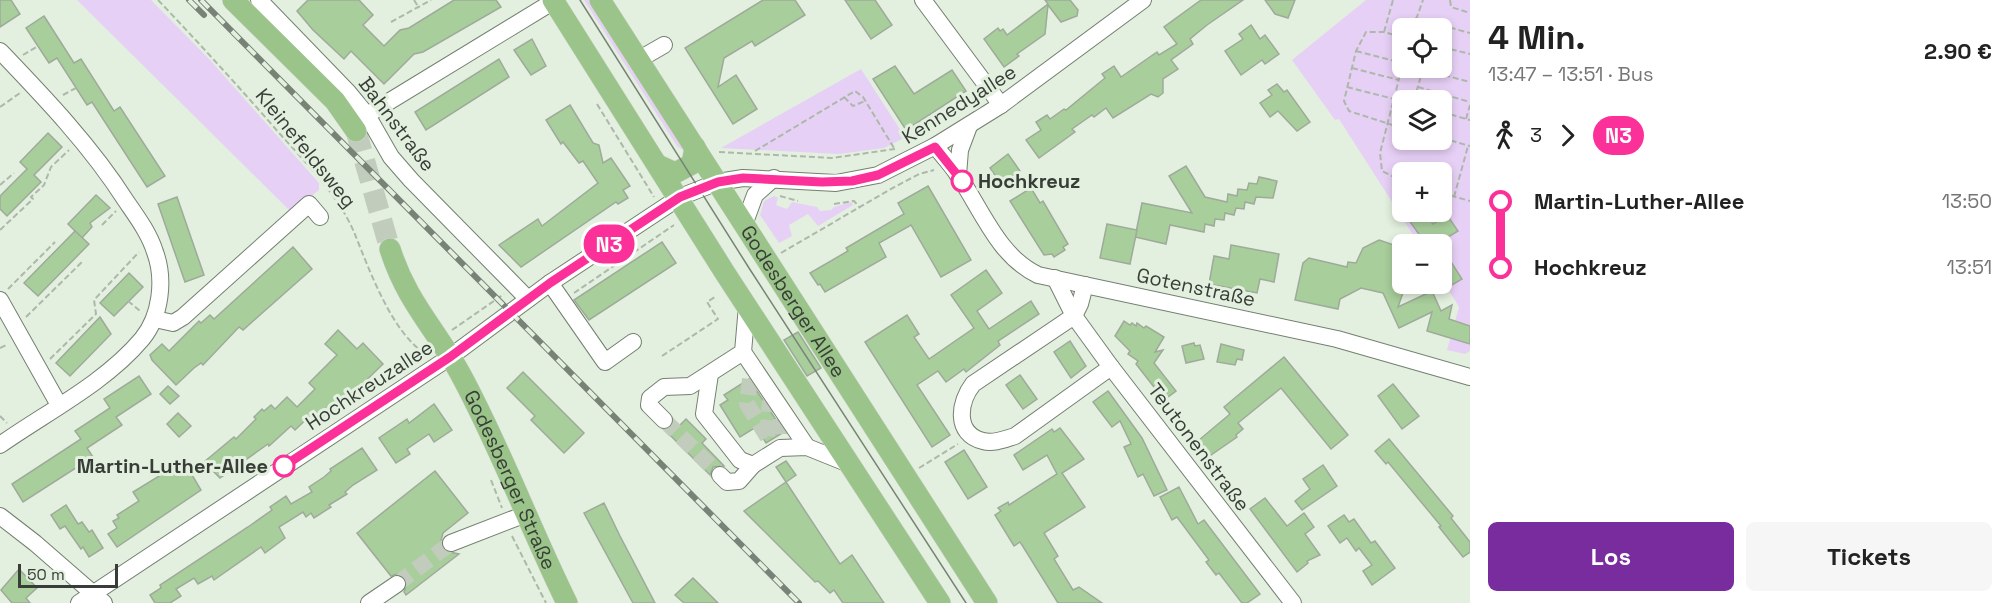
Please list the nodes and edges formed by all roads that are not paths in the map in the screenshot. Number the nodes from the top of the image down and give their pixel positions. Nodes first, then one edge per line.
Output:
1 (233, 0) edge
2 (259, 0) edge
3 (554, 0) edge
4 (600, 0) edge
5 (923, 0) edge
6 (1143, 0) edge
7 (664, 45) dead end
8 (0, 51) edge
9 (638, 60) junction
10 (1001, 105) junction
11 (362, 123) junction
12 (969, 126) junction
13 (695, 147) junction
14 (935, 147) junction
15 (660, 166) junction
16 (958, 175) junction
17 (718, 182) junction
18 (773, 187) junction
19 (680, 197) junction
20 (320, 217) dead end
21 (744, 225) junction
22 (390, 249) tunnel mouth
23 (1055, 279) junction
24 (550, 283) junction
25 (1085, 285) junction
26 (4, 295) edge
27 (528, 299) junction
28 (747, 306) junction
29 (1074, 316) junction
30 (155, 319) junction
31 (633, 342) dead end
32 (743, 352) junction
33 (450, 357) junction
34 (1111, 367) junction
35 (710, 374) junction
36 (1470, 377) edge
37 (59, 405) junction
38 (770, 407) junction
39 (664, 420) tunnel mouth
40 (0, 445) edge
41 (807, 447) junction
42 (849, 464) junction
43 (753, 465) junction
44 (720, 476) dead end
45 (0, 516) edge
46 (517, 518) junction
47 (451, 543) tunnel mouth
48 (397, 584) tunnel mouth
49 (99, 598) edge
50 (371, 602) edge
51 (1290, 602) edge
52 (79, 603) edge
53 (567, 603) edge
54 (940, 603) edge
55 (987, 603) edge

1 - 11 main road
2 - 11 street, Bahnstraße
3 - 11 street
3 - 15 main road, Godesberger Allee
4 - 9 main road, Godesberger Allee
5 - 10 street
6 - 10 street, Kennedyallee
7 - 9 street
8 - 30 street
9 - 13 main road, Godesberger Allee
10 - 12 street, Kennedyallee
11 - 27 street, Bahnstraße
12 - 14 street, Kennedyallee
12 - 16 street
13 - 15 main road
13 - 17 main road, Godesberger Allee
14 - 16 street, Gotenstraße
14 - 18 street, Kennedyallee
15 - 19 main road, Godesberger Allee
16 - 23 street, Gotenstraße
17 - 18 street, Kennedyallee
17 - 19 street, Kennedyallee
17 - 21 main road, Godesberger Allee
18 - 21 street
19 - 24 street, Hochkreuzallee
19 - 28 main road, Godesberger Allee
20 - 30 street
21 - 55 main road, Godesberger Allee
22 - 33 main road
23 - 25 street, Gotenstraße
23 - 29 street, Teutonenstraße
24 - 27 street, Hochkreuzallee
24 - 31 street
25 - 29 street
25 - 36 street, Gotenstraße
26 - 37 street
27 - 33 street, Hochkreuzallee
28 - 32 street
28 - 42 main road, Godesberger Allee
29 - 34 street, Teutonenstraße
29 - 34 street
30 - 37 street
32 - 35 street
32 - 38 street
33 - 46 main road, Godesberger Straße
33 - 49 street, Hochkreuzallee
34 - 51 street, Teutonenstraße
35 - 39 street
35 - 43 street
37 - 40 street
38 - 41 street
38 - 41 street
38 - 43 street
41 - 42 street
42 - 54 main road, Godesberger Allee
43 - 44 street
45 - 49 street
46 - 47 street
46 - 53 main road, Godesberger Straße
48 - 50 street
49 - 52 street, Hochkreuzallee

